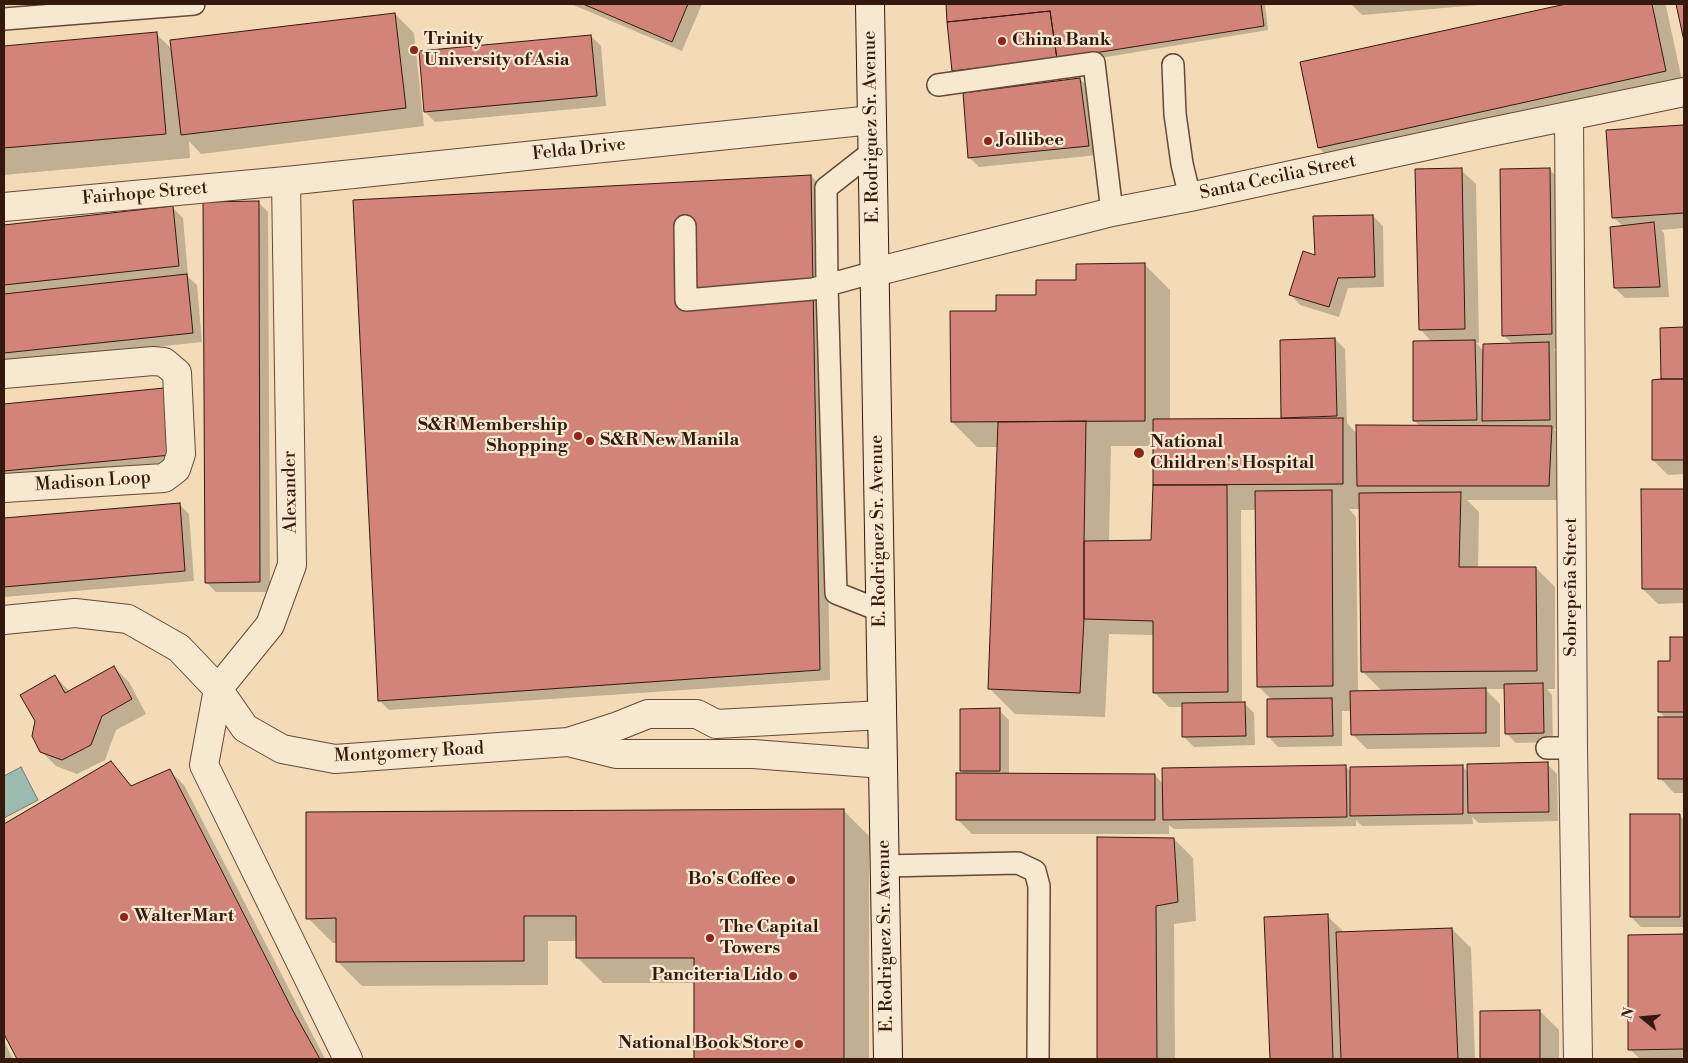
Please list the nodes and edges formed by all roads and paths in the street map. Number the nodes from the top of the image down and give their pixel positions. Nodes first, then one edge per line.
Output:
1 (194, 4) edge
2 (870, 4) edge
3 (4, 19) edge
4 (1173, 65) dead end
5 (938, 85) dead end
6 (1684, 92) edge
7 (1569, 116) junction
8 (872, 120) junction
9 (872, 152) junction
10 (286, 181) junction
11 (1190, 198) junction
12 (4, 207) edge
13 (1112, 212) junction
14 (685, 226) dead end
15 (874, 272) junction
16 (820, 287) junction
17 (4, 374) edge
18 (4, 488) edge
19 (881, 611) junction
20 (4, 620) edge
21 (218, 689) junction
22 (882, 715) junction
23 (752, 723) junction
24 (568, 742) junction
25 (753, 754) junction
26 (883, 764) junction
27 (885, 866) junction
28 (348, 1059) edge
29 (888, 1059) edge
30 (1038, 1059) edge
31 (1578, 1059) edge

1 - 3 lane
2 - 8 street, E. Rodriguez Sr. Avenue
4 - 11 lane
5 - 13 lane
6 - 7 street, Santa Cecilia Street
7 - 11 street, Santa Cecilia Street
7 - 31 street, Sobrepeña Street
8 - 9 street, E. Rodriguez Sr. Avenue
8 - 10 street, Felda Drive
9 - 15 street, E. Rodriguez Sr. Avenue
9 - 16 lane
10 - 12 street, Fairhope Street
10 - 21 street, Alexander
11 - 13 street, Santa Cecilia Street
13 - 15 street, Santa Cecilia Street
14 - 16 lane
15 - 16 lane
15 - 19 street, E. Rodriguez Sr. Avenue
16 - 19 lane
17 - 18 street, Madison Loop
19 - 22 street, E. Rodriguez Sr. Avenue
20 - 21 street, Montgomery Road
21 - 24 street, Montgomery Road
21 - 28 street, Alexander
22 - 23 street, Montgomery Road
22 - 26 street, E. Rodriguez Sr. Avenue
23 - 24 street, Montgomery Road
23 - 25 street
24 - 25 street, Montgomery Road
25 - 26 street, Montgomery Road
26 - 27 street, E. Rodriguez Sr. Avenue
27 - 29 street, E. Rodriguez Sr. Avenue
27 - 30 lane

